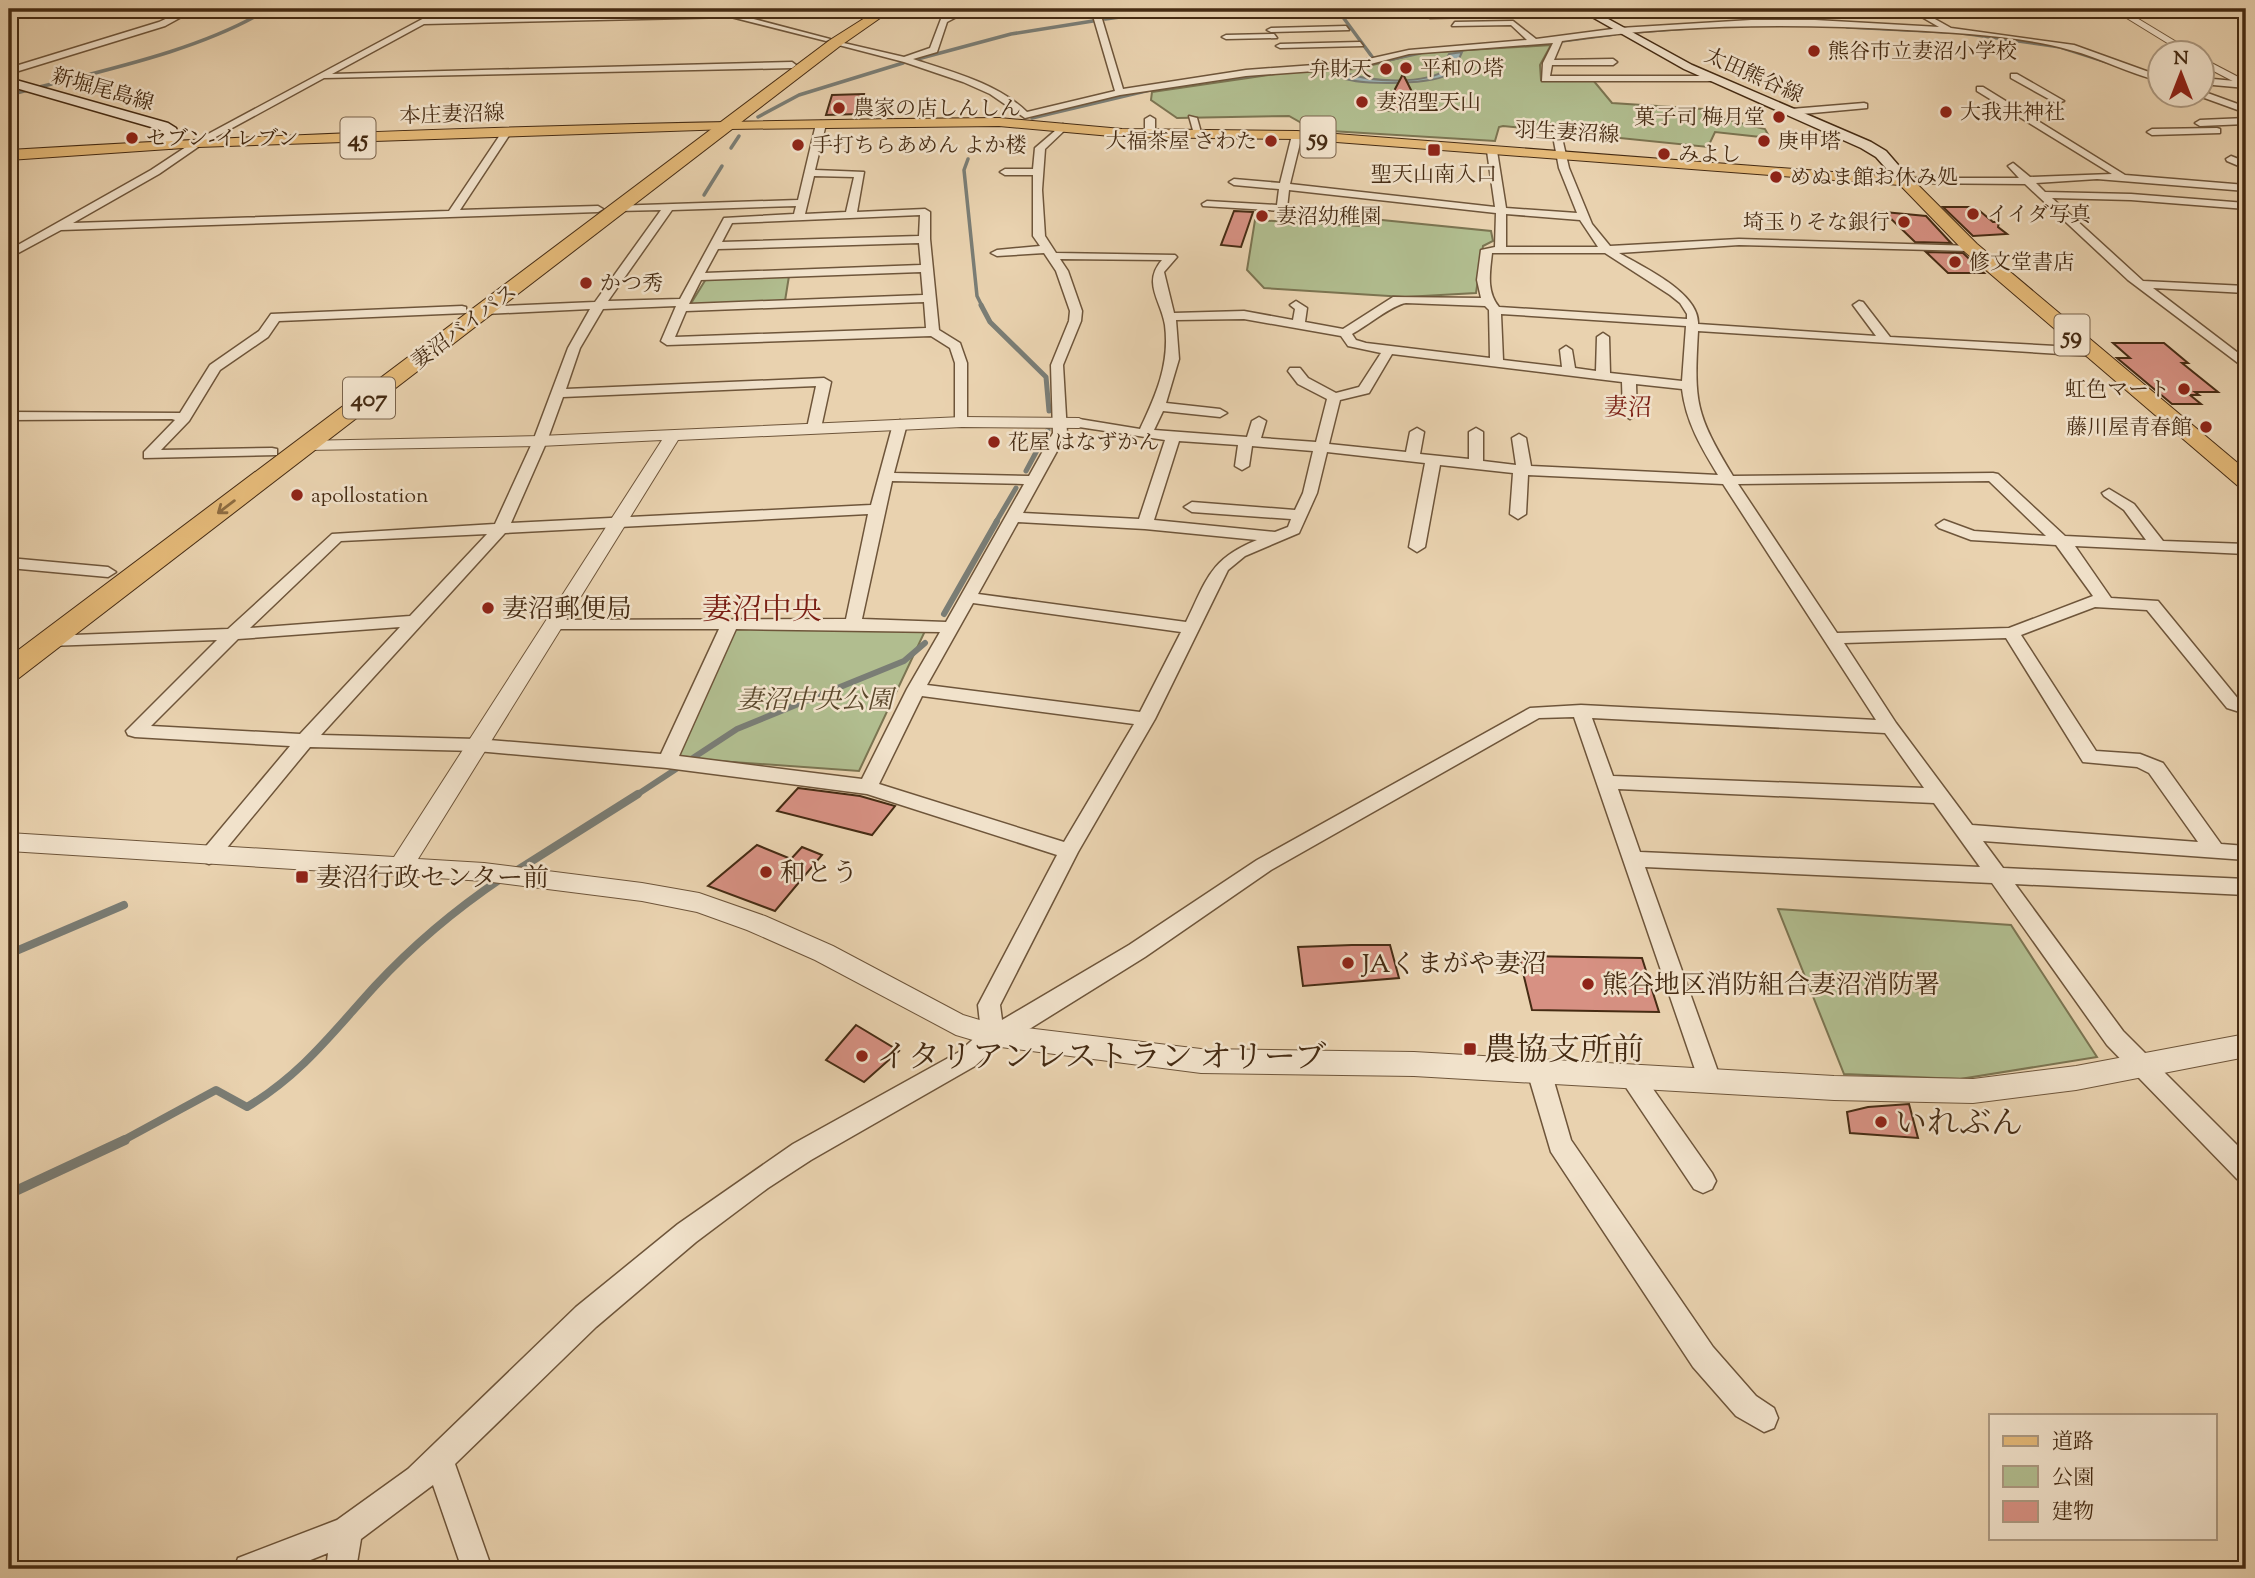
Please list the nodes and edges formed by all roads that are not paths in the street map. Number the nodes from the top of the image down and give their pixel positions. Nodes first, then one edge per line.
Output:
1 (192, 9) edge
2 (446, 9) edge
3 (873, 9) edge
4 (887, 9) edge
5 (968, 9) edge
6 (1095, 9) edge
7 (1423, 9) edge
8 (1912, 9) edge
9 (2116, 9) edge
10 (1752, 10) edge
11 (1586, 11) edge
12 (754, 13) dead end
13 (1528, 14) dead end
14 (1482, 15) dead end
15 (1430, 16) junction
16 (1707, 16) dead end
17 (743, 17) junction
18 (424, 22) junction
19 (1770, 22) junction
20 (1718, 23) junction
21 (1437, 24) dead end
22 (1455, 24) dead end
23 (1346, 28) dead end
24 (1271, 30) junction
25 (1502, 30) dead end
26 (1521, 30) junction
27 (1951, 30) junction
28 (1625, 33) junction
29 (1226, 37) dead end
30 (2165, 38) edge
31 (830, 41) junction
32 (1534, 42) junction
33 (1557, 42) junction
34 (1360, 44) dead end
35 (1280, 46) junction
36 (902, 60) junction
37 (1613, 62) dead end
38 (1547, 63) junction
39 (792, 65) junction
40 (1294, 68) junction
41 (2216, 68) edge
42 (9, 71) edge
43 (2146, 73) edge
44 (2014, 76) dead end
45 (323, 78) junction
46 (1712, 78) junction
47 (2216, 82) edge
48 (12, 85) edge
49 (2246, 85) edge
50 (1980, 89) dead end
51 (1120, 92) junction
52 (2216, 99) edge
53 (2059, 101) dead end
54 (1864, 106) dead end
55 (2246, 110) edge
56 (1791, 113) junction
57 (1192, 118) dead end
58 (1023, 119) junction
59 (2246, 121) edge
60 (2199, 123) dead end
61 (821, 124) junction
62 (718, 127) junction
63 (1063, 127) junction
64 (1557, 131) dead end
65 (2217, 131) dead end
66 (2152, 132) dead end
67 (505, 134) junction
68 (1199, 134) junction
69 (1297, 135) junction
70 (2066, 141) junction
71 (2090, 141) dead end
72 (198, 144) junction
73 (167, 145) junction
74 (1492, 151) junction
75 (1559, 154) junction
76 (9, 155) edge
77 (2231, 159) dead end
78 (1035, 164) junction
79 (2013, 166) dead end
80 (2246, 166) edge
81 (1005, 172) dead end
82 (809, 173) junction
83 (2124, 177) junction
84 (2029, 180) junction
85 (1234, 181) dead end
86 (1905, 181) junction
87 (1286, 186) junction
88 (2246, 188) edge
89 (2044, 195) junction
90 (802, 202) junction
91 (1207, 204) dead end
92 (2246, 206) edge
93 (668, 207) junction
94 (607, 209) junction
95 (1500, 212) junction
96 (452, 214) junction
97 (851, 215) junction
98 (799, 217) junction
99 (1583, 217) junction
100 (56, 226) junction
101 (924, 240) junction
102 (715, 246) junction
103 (1971, 248) junction
104 (1500, 250) junction
105 (1607, 250) junction
106 (1051, 252) junction
107 (997, 253) dead end
108 (9, 255) edge
109 (928, 268) junction
110 (698, 277) junction
111 (2140, 284) junction
112 (2246, 289) edge
113 (929, 298) junction
114 (598, 305) junction
115 (683, 305) junction
116 (1296, 305) dead end
117 (1859, 305) dead end
118 (1491, 306) junction
119 (462, 310) junction
120 (485, 310) junction
121 (1168, 317) junction
122 (1299, 323) junction
123 (1691, 325) junction
124 (933, 331) junction
125 (1345, 333) junction
126 (1603, 337) dead end
127 (1886, 341) junction
128 (1566, 350) dead end
129 (1388, 351) junction
130 (2093, 352) junction
131 (1497, 363) junction
132 (2246, 365) edge
133 (1295, 371) dead end
134 (1569, 372) junction
135 (1603, 376) junction
136 (1629, 379) junction
137 (1688, 386) junction
138 (556, 393) junction
139 (1334, 397) junction
140 (1159, 406) junction
141 (1220, 413) dead end
142 (1630, 415) dead end
143 (9, 416) edge
144 (184, 418) junction
145 (1259, 421) dead end
146 (962, 422) junction
147 (1060, 422) junction
148 (1079, 423) joint
149 (900, 424) junction
150 (814, 428) junction
151 (1417, 432) dead end
152 (1476, 432) dead end
153 (1145, 434) junction
154 (672, 435) junction
155 (1173, 436) junction
156 (1519, 438) dead end
157 (540, 441) junction
158 (1250, 441) junction
159 (307, 445) junction
160 (1322, 447) junction
161 (272, 452) junction
162 (1412, 458) junction
163 (1607, 460) dead end
164 (1433, 461) junction
165 (1242, 466) dead end
166 (1476, 466) junction
167 (1522, 470) junction
168 (1614, 475) junction
169 (887, 477) junction
170 (1032, 480) junction
171 (1728, 480) junction
172 (2246, 481) edge
173 (2109, 493) dead end
174 (1192, 507) dead end
175 (877, 509) junction
176 (1518, 514) dead end
177 (1301, 515) junction
178 (1012, 517) junction
179 (620, 521) junction
180 (1145, 524) junction
181 (1944, 525) dead end
182 (501, 528) junction
183 (1276, 537) junction
184 (2059, 541) junction
185 (2158, 545) junction
186 (1417, 547) dead end
187 (2246, 549) edge
188 (9, 563) edge
189 (108, 572) junction
190 (967, 597) junction
191 (2097, 601) junction
192 (415, 621) junction
193 (730, 623) junction
194 (554, 624) junction
195 (853, 624) junction
196 (951, 627) junction
197 (1192, 628) junction
198 (2011, 633) junction
199 (233, 634) junction
200 (1832, 638) junction
201 (48, 641) junction
202 (9, 647) edge
203 (9, 671) edge
204 (916, 689) junction
205 (2246, 708) edge
206 (1581, 711) junction
207 (1146, 719) junction
208 (1890, 727) junction
209 (306, 741) junction
210 (477, 745) junction
211 (667, 761) junction
212 (1607, 782) junction
213 (868, 787) junction
214 (1940, 796) junction
215 (1966, 832) junction
216 (9, 842) edge
217 (1069, 851) junction
218 (2230, 852) edge
219 (209, 856) junction
220 (1633, 859) junction
221 (401, 866) junction
222 (1996, 874) junction
223 (2246, 876) edge
224 (2246, 887) edge
225 (993, 1035) junction
226 (2246, 1046) edge
227 (2139, 1065) junction
228 (1539, 1071) junction
229 (1631, 1076) junction
230 (1709, 1080) junction
231 (2246, 1171) edge
232 (1703, 1181) dead end
233 (1764, 1418) dead end
234 (438, 1458) junction
235 (347, 1531) junction
236 (249, 1569) edge
237 (341, 1569) edge
238 (477, 1569) edge

1 - 42 street
2 - 18 street
3 - 31 highway, 妻沼バイパス / 407
4 - 31 highway, 妻沼バイパス / 407
5 - 36 street
6 - 51 street
7 - 15 street
8 - 27 street
9 - 30 street
10 - 19 street
11 - 13 street
11 - 28 main road, 太田熊谷線
12 - 17 street
14 - 15 street
15 - 21 street
16 - 20 street
17 - 18 street
17 - 31 street
18 - 45 street
19 - 20 street
19 - 27 street
20 - 28 street
22 - 26 street
23 - 24 street
24 - 29 street
24 - 35 street
25 - 26 street
26 - 32 street
27 - 43 street
28 - 33 street
28 - 46 main road, 太田熊谷線
31 - 36 street
31 - 39 highway, 妻沼バイパス / 407
31 - 62 highway, 妻沼バイパス / 407
32 - 33 street
32 - 40 street
33 - 38 street
34 - 35 street
35 - 40 street
36 - 58 street
37 - 38 street
38 - 46 street
39 - 45 street
39 - 62 highway, 妻沼バイパス / 407
40 - 51 street
41 - 49 street
44 - 53 street
45 - 72 street
46 - 56 main road, 太田熊谷線
47 - 49 street
48 - 73 main road, 新堀尾島線
50 - 70 street
51 - 58 street
52 - 55 street
54 - 56 street
56 - 86 main road, 太田熊谷線
57 - 68 street
58 - 61 main road, 羽生妻沼線 / 59
58 - 63 main road, 羽生妻沼線 / 59
59 - 60 street
61 - 62 main road, 羽生妻沼線 / 59
61 - 82 street
62 - 67 main road, 本庄妻沼線 / 45
62 - 94 highway, 妻沼バイパス / 407
63 - 68 main road, 羽生妻沼線 / 59
63 - 78 street
64 - 75 street
65 - 66 street
67 - 72 main road, 本庄妻沼線 / 45
67 - 96 street
68 - 69 main road, 羽生妻沼線 / 59
69 - 74 main road, 羽生妻沼線 / 59
69 - 87 street
70 - 71 street
70 - 83 street
72 - 73 main road, 本庄妻沼線 / 45
72 - 100 street
73 - 76 main road, 本庄妻沼線 / 45
74 - 75 main road, 羽生妻沼線 / 59
74 - 95 street
75 - 86 main road, 羽生妻沼線 / 59
75 - 99 street
77 - 80 street
78 - 81 street
78 - 106 street
79 - 84 street
82 - 90 street
82 - 97 street
83 - 84 street
83 - 88 street
84 - 86 street
84 - 89 street
85 - 87 street
86 - 103 main road, 59
87 - 91 street
87 - 95 street
89 - 92 street
89 - 111 street
90 - 93 street
90 - 98 street
93 - 94 street
93 - 114 street
94 - 96 street
94 - 119 highway, 妻沼バイパス / 407
94 - 120 highway, 妻沼バイパス / 407
95 - 99 street
95 - 104 street
96 - 100 street
97 - 98 street
97 - 101 street
98 - 102 street
99 - 105 street
100 - 108 street
101 - 102 street
101 - 109 street
102 - 110 street
103 - 105 street
103 - 130 main road, 59
104 - 105 street
104 - 118 street
105 - 123 street
106 - 107 street
106 - 121 street
106 - 147 street
109 - 110 street
109 - 113 street
110 - 115 street
111 - 112 street
111 - 132 street
113 - 115 street
113 - 124 street
114 - 115 street
114 - 120 street
114 - 138 street
115 - 124 street
116 - 122 street
117 - 127 street
118 - 123 street
118 - 125 street
118 - 131 street
119 - 144 street
119 - 161 highway, 妻沼バイパス / 407
120 - 159 highway, 妻沼バイパス / 407
121 - 122 street
121 - 140 street
122 - 125 street
123 - 127 street
123 - 137 street
124 - 146 street
125 - 129 street
126 - 135 street
127 - 130 street
128 - 134 street
129 - 131 street
129 - 139 street
130 - 172 main road, 59
131 - 134 street
133 - 139 street
134 - 135 street
135 - 136 street
136 - 137 street
136 - 142 street
137 - 171 street
138 - 150 street
138 - 157 street
139 - 160 street
140 - 141 street
140 - 153 street
143 - 144 street
144 - 161 street
145 - 158 street
146 - 147 street
146 - 149 street
147 - 148 street
147 - 170 street
148 - 153 street
149 - 150 street
149 - 169 street
150 - 154 street
151 - 162 street
152 - 166 street
153 - 155 street
154 - 157 street
154 - 179 street
155 - 158 street
155 - 180 street
156 - 167 street
157 - 159 street
157 - 182 street
158 - 160 street
158 - 165 street
159 -> 201 highway, 妻沼バイパス / 407
160 - 162 street
160 - 177 street
161 - 189 highway, 妻沼バイパス / 407
162 - 164 street
163 - 168 street
164 - 166 street
164 - 186 street
166 - 167 street
167 - 168 street
167 - 176 street
168 - 171 street
169 - 170 street
169 - 175 street
170 - 178 street
171 - 184 street
171 - 200 street
173 - 185 street
174 - 177 street
175 - 179 street
175 - 195 street
177 - 183 street
178 - 180 street
178 - 190 street
179 - 182 street
179 - 194 street
180 - 183 street
181 - 184 street
182 - 192 street
182 - 199 street
183 - 197 street
184 - 185 street
184 - 191 street
185 - 187 street
188 - 189 street
189 - 202 highway, 妻沼バイパス / 407
190 - 196 street
190 - 197 street
191 - 198 street
191 - 205 street
192 - 199 street
192 - 209 street
193 - 194 street
193 - 195 street
193 - 211 street
194 - 210 street
195 - 196 street
196 - 204 street
197 - 207 street
198 - 200 street
198 - 218 street
199 - 201 street
199 - 209 street
200 - 208 street
201 - 203 highway, 妻沼バイパス / 407
204 - 207 street
204 - 213 street
206 - 208 street
206 - 212 street
206 - 225 street
207 - 217 street
208 - 214 street
209 - 210 street
209 - 219 street
210 - 211 street
210 - 221 street
211 - 213 street
212 - 214 street
212 - 220 street
213 - 217 street
214 - 215 street
215 - 218 street
215 - 222 street
216 - 219 street
217 - 225 street
218 - 223 street
219 - 221 street
220 - 222 street
220 - 230 street
221 - 225 street
222 - 224 street
222 - 227 street
225 - 228 street
225 - 234 street
226 - 227 street
227 - 230 street
227 - 231 street
228 - 229 street
228 - 233 street
229 - 230 street
229 - 232 street
234 - 235 street
234 - 238 street
235 - 236 street
235 - 237 street

